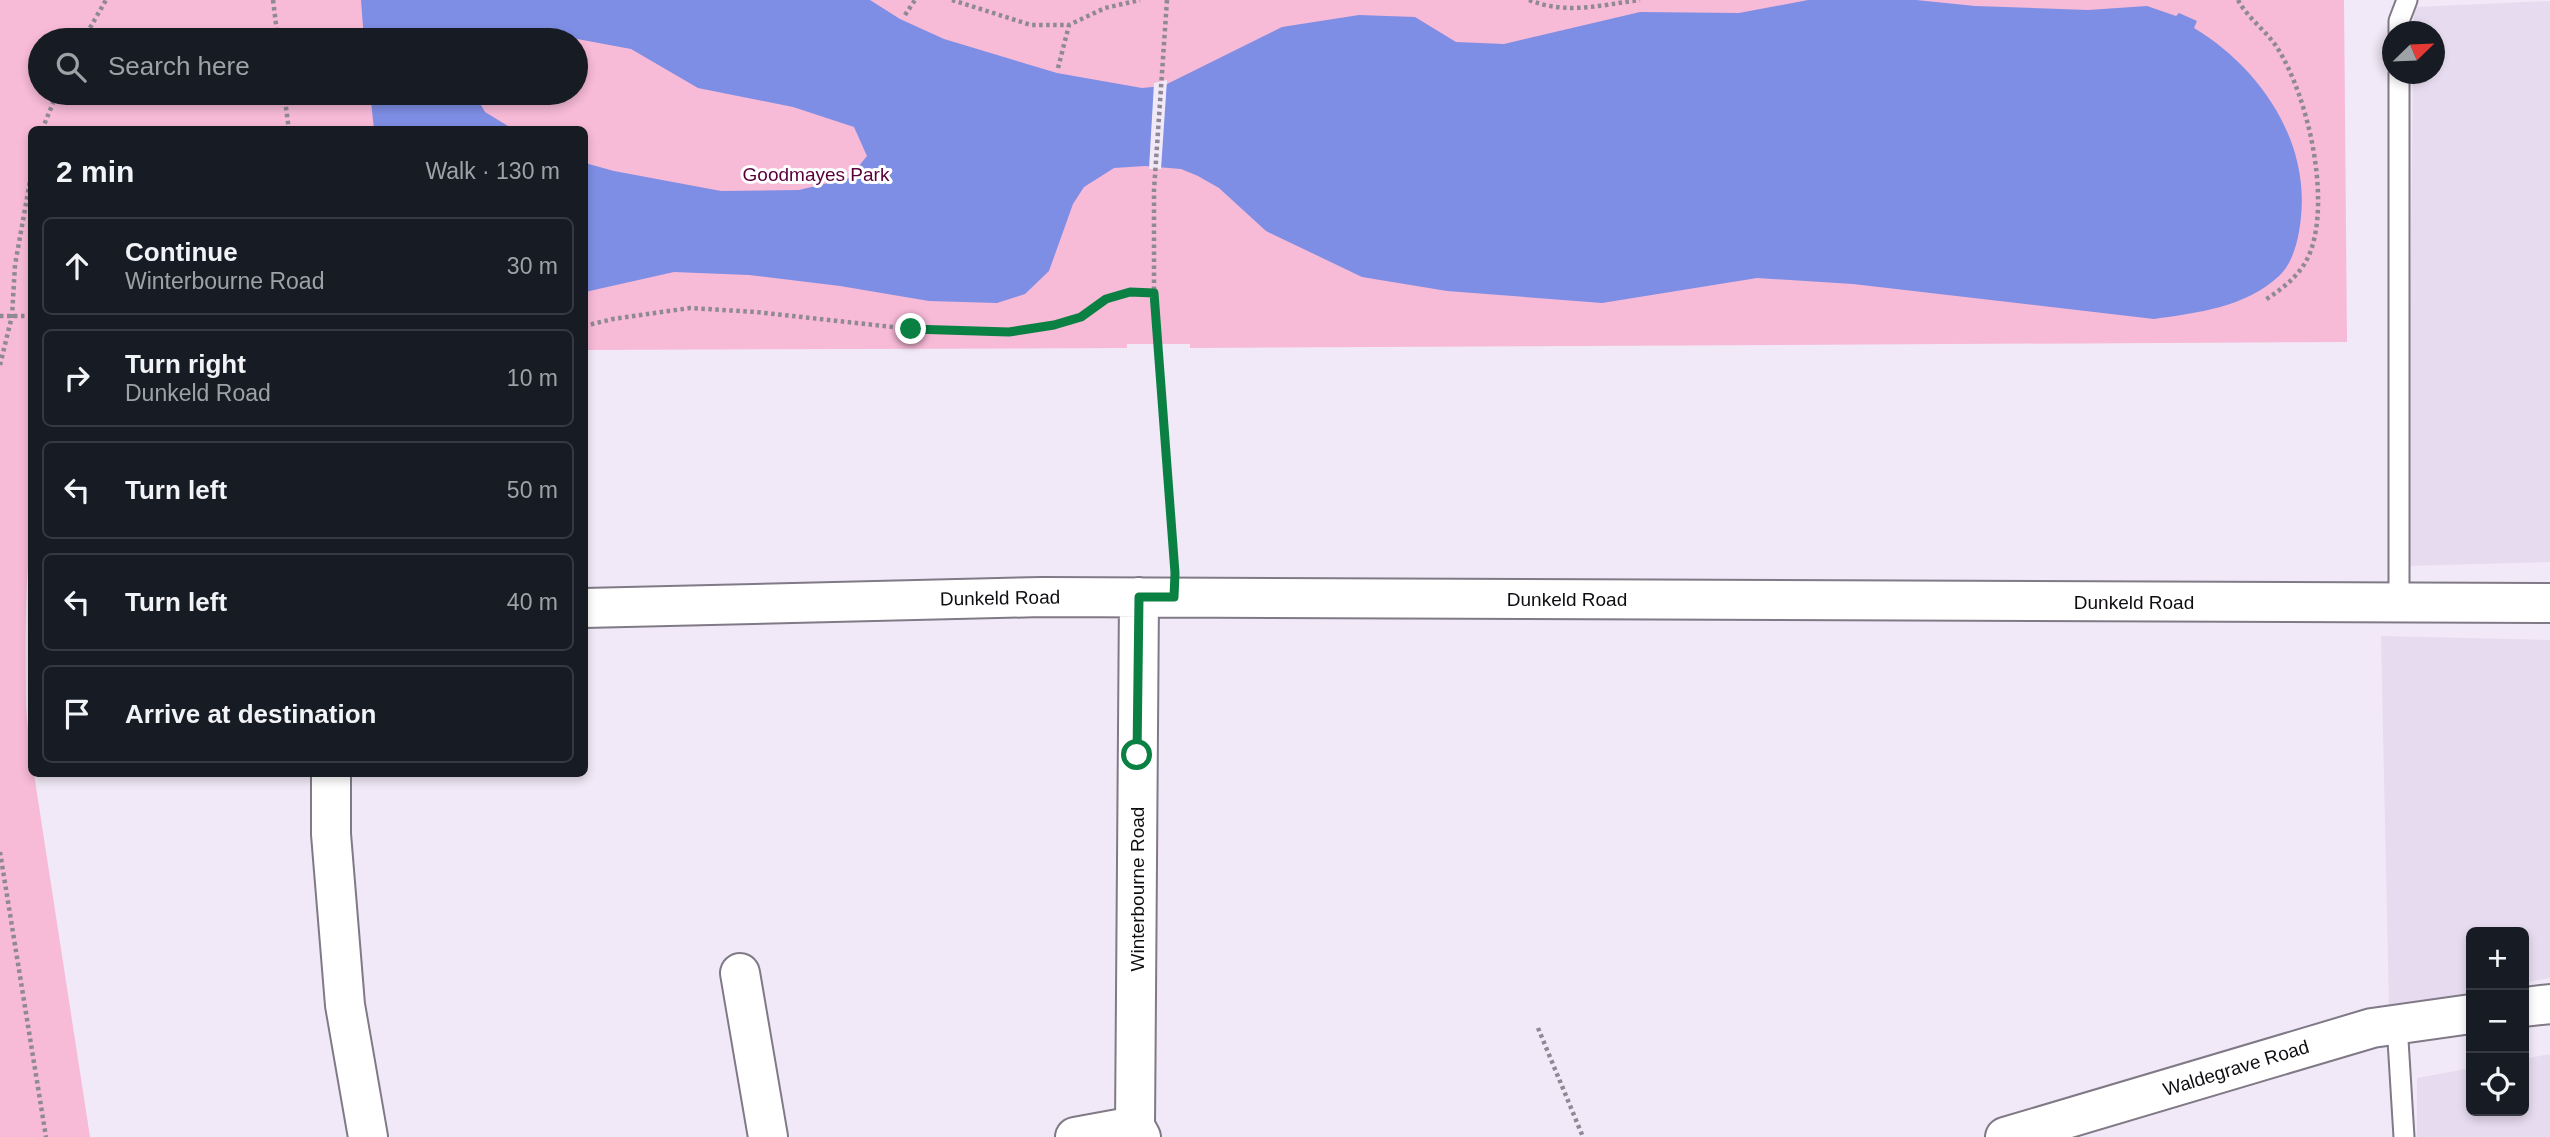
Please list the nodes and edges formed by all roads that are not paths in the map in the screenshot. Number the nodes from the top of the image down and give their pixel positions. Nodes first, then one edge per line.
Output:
1 (2407, 0) edge
2 (2399, 21) edge
3 (2399, 84) edge
4 (1156, 597) junction
5 (2399, 603) junction
6 (2550, 603) edge
7 (588, 608) edge
8 (331, 777) edge
9 (740, 973) dead end
10 (2550, 1004) edge
11 (2529, 1006) edge
12 (2466, 1015) edge
13 (2397, 1024) junction
14 (1138, 1131) edge
15 (368, 1137) edge
16 (768, 1137) edge
17 (1074, 1137) edge
18 (2004, 1137) edge
19 (2404, 1137) edge

1 - 2 lane
3 - 5 lane
4 - 5 street, Dunkeld Road
4 - 7 street, Dunkeld Road
4 - 14 street, Winterbourne Road
5 - 6 street, Dunkeld Road
8 - 15 street
9 - 16 street
10 - 11 street
12 - 13 street, Waldegrave Road
13 - 18 street, Waldegrave Road
13 - 19 lane
14 - 17 street

